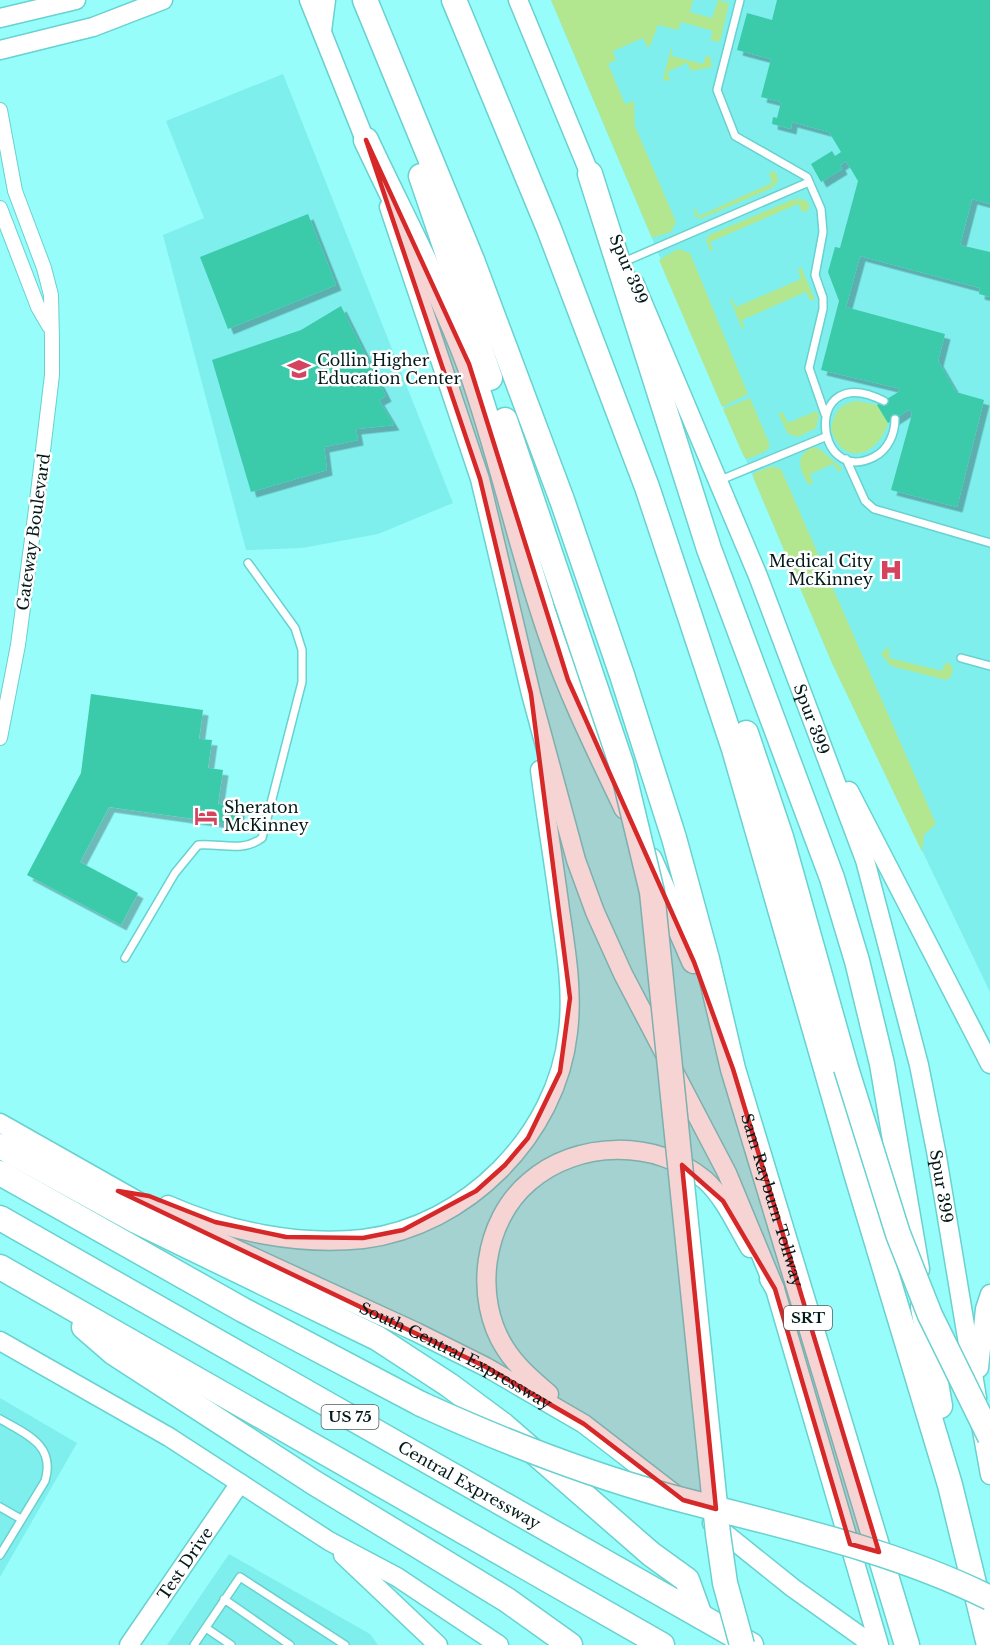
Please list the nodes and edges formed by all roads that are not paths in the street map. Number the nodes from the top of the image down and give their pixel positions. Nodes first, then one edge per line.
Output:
1 (76, 0) edge
2 (163, 0) edge
3 (309, 0) edge
4 (326, 0) edge
5 (365, 0) edge
6 (454, 0) edge
7 (518, 0) edge
8 (740, 0) edge
9 (0, 18) edge
10 (322, 34) junction
11 (381, 41) junction
12 (0, 50) edge
13 (0, 110) edge
14 (366, 140) junction
15 (590, 174) junction
16 (810, 182) junction
17 (0, 208) edge
18 (626, 261) junction
19 (50, 328) junction
20 (884, 401) dead end
21 (825, 414) junction
22 (895, 419) dead end
23 (825, 437) junction
24 (846, 459) junction
25 (718, 481) junction
26 (647, 487) junction
27 (990, 542) edge
28 (248, 562) dead end
29 (961, 658) dead end
30 (990, 666) edge
31 (531, 694) junction
32 (817, 729) junction
33 (0, 736) edge
34 (125, 958) dead end
35 (990, 1064) edge
36 (733, 1069) junction
37 (0, 1123) edge
38 (0, 1146) edge
39 (0, 1173) edge
40 (118, 1191) junction
41 (0, 1218) edge
42 (0, 1267) edge
43 (775, 1289) junction
44 (990, 1294) edge
45 (49, 1295) junction
46 (0, 1341) edge
47 (977, 1397) junction
48 (0, 1419) edge
49 (584, 1424) junction
50 (990, 1437) edge
51 (990, 1474) edge
52 (240, 1483) junction
53 (950, 1485) junction
54 (0, 1507) edge
55 (21, 1519) junction
56 (329, 1541) junction
57 (0, 1555) edge
58 (990, 1598) edge
59 (224, 1599) junction
60 (700, 1616) junction
61 (206, 1628) junction
62 (129, 1645) edge
63 (194, 1645) edge
64 (231, 1645) edge
65 (290, 1645) edge
66 (345, 1645) edge
67 (438, 1645) edge
68 (499, 1645) edge
69 (570, 1645) edge
70 (662, 1645) edge
71 (742, 1645) edge
72 (751, 1645) edge
73 (873, 1645) edge
74 (879, 1645) edge
75 (906, 1645) edge
76 (989, 1645) edge

1 - 9 main road
2 - 12 main road
3 - 10 main road
4 - 10 main road
5 - 11 highway
6 - 26 highway
7 - 15 main road, Spur 399
8 - 16 lane
10 - 14 main road
11 - 36 highway, Sam Rayburn Tollway / SRT
11 - 71 highway, bridge
13 - 19 street, Gateway Boulevard
14 - 31 main road
14 - 36 highway
15 - 18 main road, Spur 399
15 - 53 highway
16 - 18 lane
16 - 21 lane
17 - 19 street, Gateway Boulevard
18 - 25 main road, Spur 399
19 - 33 street, Gateway Boulevard
20 - 21 lane
21 - 23 lane
22 - 24 lane
23 - 24 lane
23 - 25 lane
24 - 27 lane
25 - 32 main road, Spur 399
26 - 50 highway, bridge
26 - 53 highway
28 - 34 lane
29 - 30 lane
31 - 40 main road
31 - 43 main road
32 - 35 main road
32 - 47 main road, Spur 399
36 - 75 highway, Sam Rayburn Tollway / SRT
37 - 40 main road, South Central Expressway
38 - 60 highway
39 - 58 highway, bridge
40 - 49 main road, South Central Expressway
41 - 60 highway, Central Expressway / US 75
42 - 45 highway, US 75
43 - 49 main road
43 - 74 main road
44 - 47 main road
45 - 69 highway
45 - 70 highway, US 75
46 - 52 main road
47 - 51 main road, Spur 399
48 - 55 lane
49 - 73 main road, South Central Expressway
52 - 56 main road
52 - 62 main road, Test Drive
53 - 76 highway
54 - 55 lane
55 - 57 lane
56 - 67 main road
56 - 68 main road
59 - 61 lane
59 - 65 lane
59 - 66 lane
60 - 72 highway, Central Expressway / US 75
61 - 63 lane
61 - 64 lane

